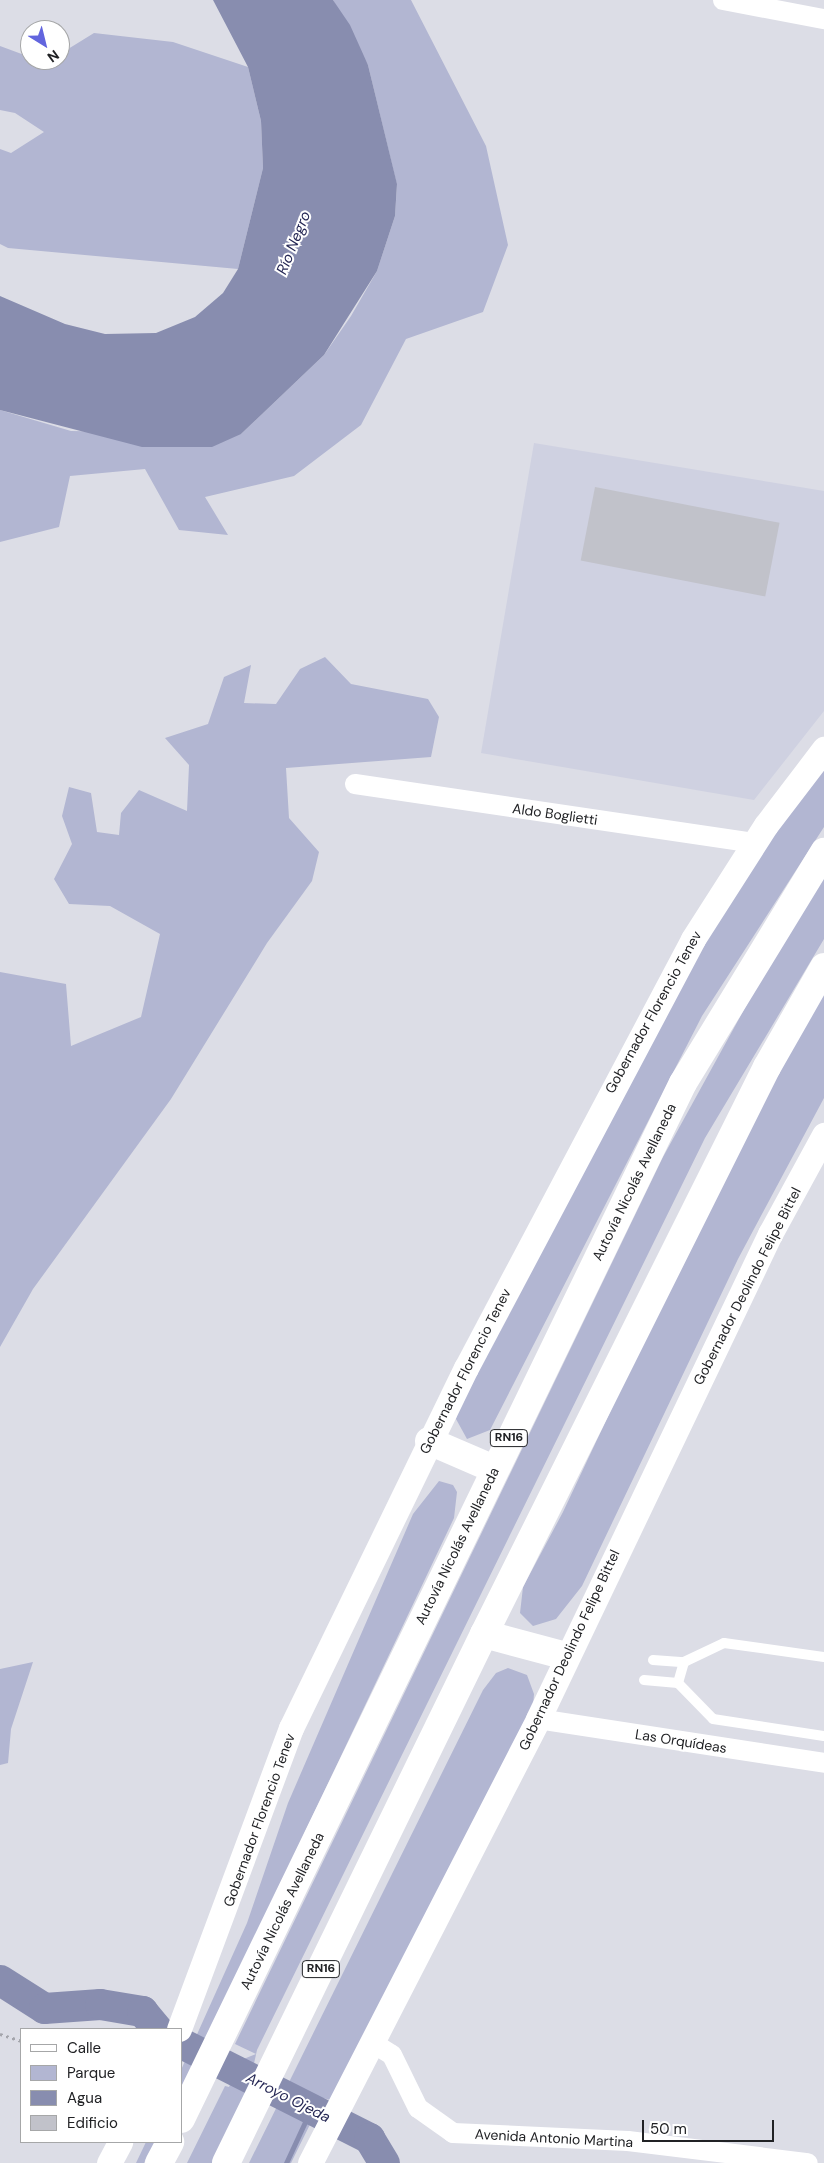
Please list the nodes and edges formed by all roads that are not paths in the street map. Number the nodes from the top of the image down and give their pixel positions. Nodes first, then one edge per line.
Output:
1 (723, 0) edge
2 (824, 19) edge
3 (824, 749) edge
4 (355, 784) dead end
5 (754, 843) junction
6 (824, 852) edge
7 (824, 967) edge
8 (824, 1135) edge
9 (429, 1442) junction
10 (494, 1468) junction
11 (484, 1634) junction
12 (566, 1656) junction
13 (824, 1657) edge
14 (652, 1660) dead end
15 (684, 1662) junction
16 (644, 1680) dead end
17 (678, 1683) junction
18 (538, 1719) junction
19 (824, 1736) edge
20 (824, 1763) edge
21 (181, 2026) edge
22 (373, 2043) junction
23 (182, 2117) edge
24 (119, 2143) edge
25 (169, 2143) edge
26 (109, 2163) edge
27 (159, 2163) edge
28 (226, 2163) edge
29 (310, 2163) edge
30 (808, 2163) edge

1 - 2 street
3 - 5 street, Gobernador Florencio Tenev
4 - 5 street, Aldo Boglietti
5 - 9 street, Gobernador Florencio Tenev
6 - 10 highway, Autovía Nicolás Avellaneda / RN16
7 - 11 highway, RN16
8 - 12 street, Gobernador Deolindo Felipe Bittel
9 - 10 highway
9 - 21 street, Gobernador Florencio Tenev
10 - 23 highway, Autovía Nicolás Avellaneda / RN16
11 - 12 highway
11 - 28 highway, RN16
12 - 18 street, Gobernador Deolindo Felipe Bittel
13 - 15 lane
14 - 15 lane
15 - 17 lane
16 - 17 lane
17 - 19 lane
18 - 20 street, Las Orquídeas
18 - 22 street, Gobernador Deolindo Felipe Bittel
22 - 29 street, Gobernador Deolindo Felipe Bittel
22 - 30 street, Avenida Antonio Martina
24 - 26 street
25 - 27 highway

